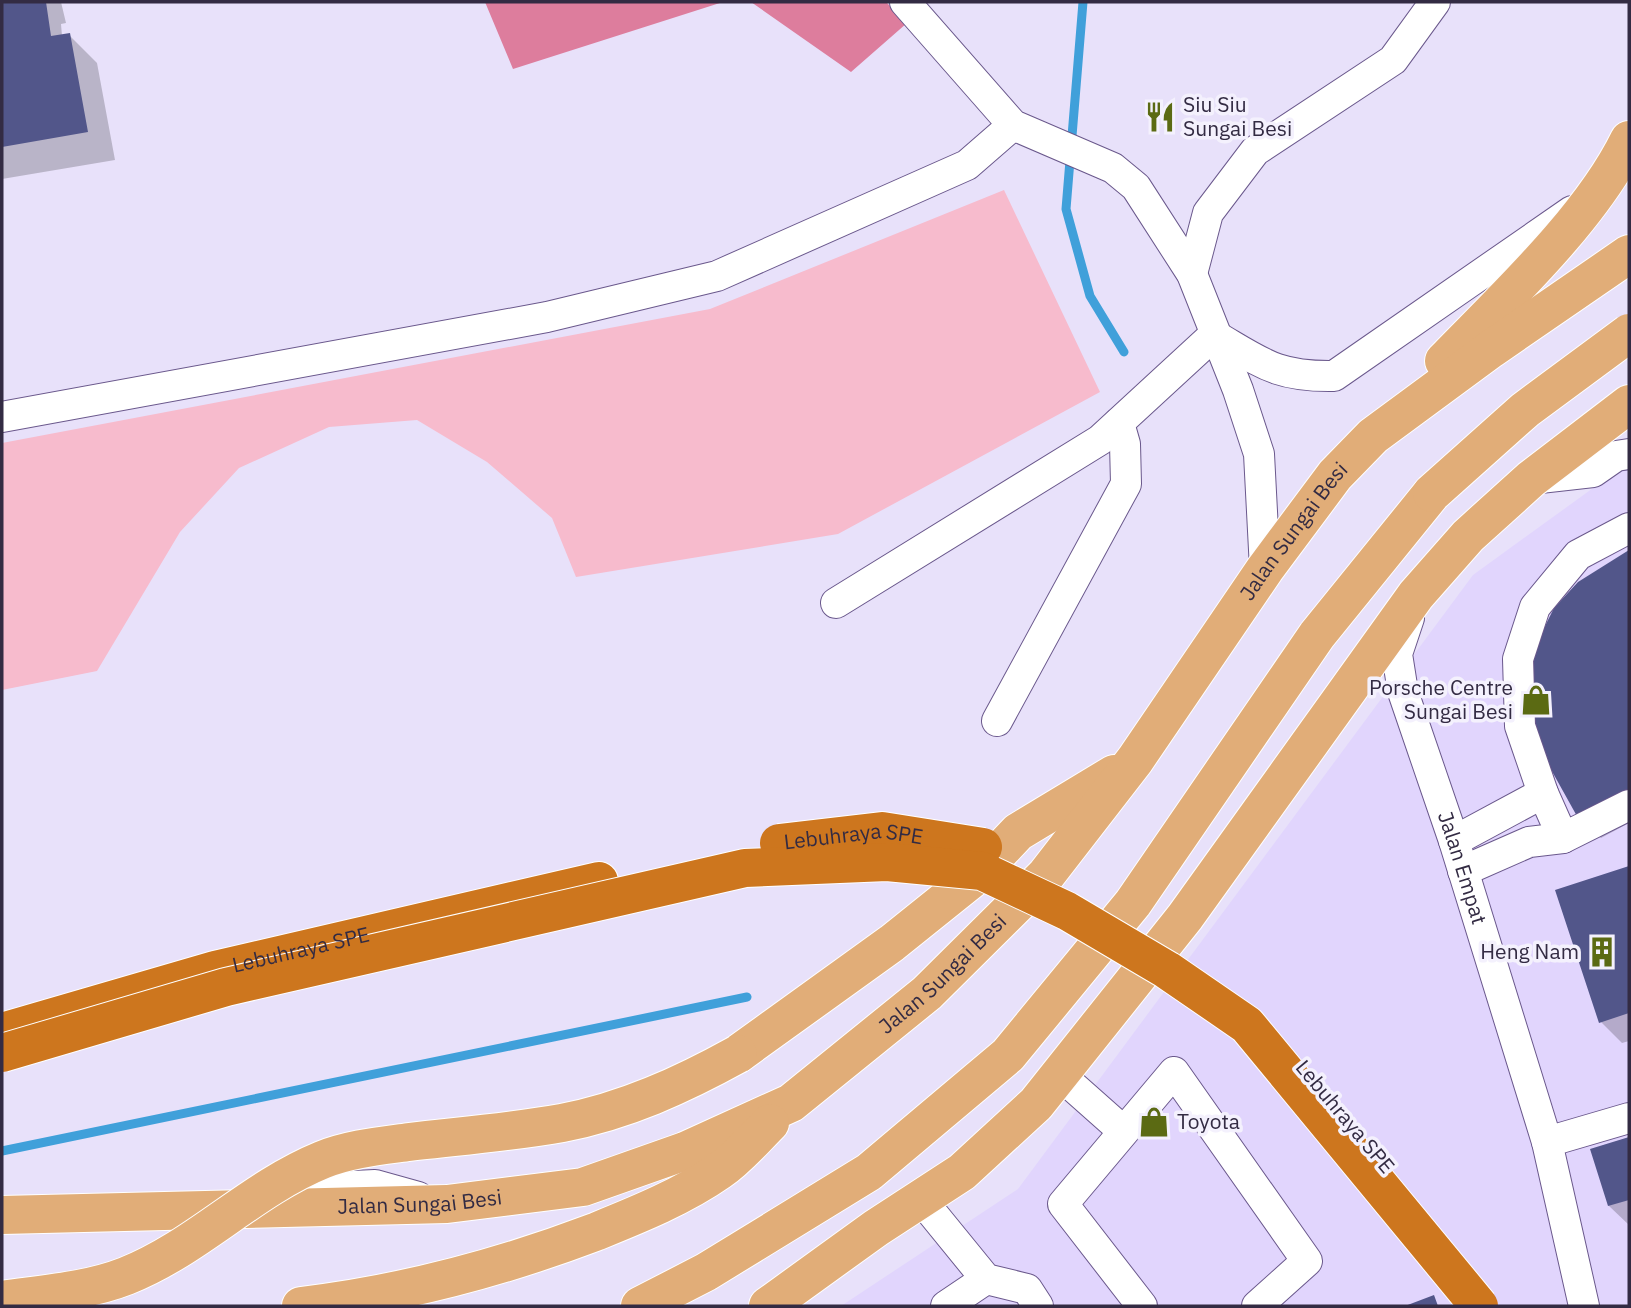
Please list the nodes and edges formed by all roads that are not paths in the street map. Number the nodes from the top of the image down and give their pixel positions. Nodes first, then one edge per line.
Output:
1 (905, 2) edge
2 (1436, 2) edge
3 (1013, 125) junction
4 (1629, 140) edge
5 (1592, 197) junction
6 (1629, 254) edge
7 (1192, 274) junction
8 (1629, 333) edge
9 (1214, 335) junction
10 (1629, 404) edge
11 (2, 416) edge
12 (1119, 423) junction
13 (1373, 436) junction
14 (1629, 454) edge
15 (1531, 479) junction
16 (1629, 527) edge
17 (1265, 569) junction
18 (1416, 595) junction
19 (836, 603) dead end
20 (997, 721) dead end
21 (1135, 760) junction
22 (1543, 793) junction
23 (1629, 805) edge
24 (1563, 838) junction
25 (1454, 841) junction
26 (1463, 871) junction
27 (2, 1032) edge
28 (2, 1053) edge
29 (1059, 1075) junction
30 (791, 1103) junction
31 (1629, 1118) edge
32 (1122, 1130) junction
33 (1547, 1142) junction
34 (920, 1198) junction
35 (2, 1215) edge
36 (986, 1279) junction
37 (2, 1300) edge
38 (769, 1305) edge
39 (301, 1306) edge
40 (640, 1306) edge
41 (946, 1306) edge
42 (1038, 1306) edge
43 (1142, 1306) edge
44 (1257, 1306) edge
45 (1479, 1306) edge
46 (1503, 1306) edge
47 (1584, 1306) edge

1 - 3 street
2 - 7 street
3 - 7 street
3 - 11 street
4 - 5 main road
5 - 9 street
5 - 13 main road
6 - 13 main road, Jalan Sungai Besi
7 - 9 street
8 - 40 main road, bridge
9 - 12 street
9 - 17 street
10 - 15 main road
12 - 19 street
12 - 20 street
13 - 17 main road, Jalan Sungai Besi
14 - 15 street
15 - 18 main road
16 - 22 street
17 - 21 main road, Jalan Sungai Besi
18 - 25 street, Jalan Empat
18 - 29 main road
21 - 30 main road, Jalan Sungai Besi
21 - 37 main road, bridge
22 - 24 street
22 - 25 street
23 - 24 street
24 - 26 street
25 - 26 street, Jalan Empat
26 - 33 street, Jalan Empat
27 - 46 highway, Lebuhraya SPE, bridge
28 - 45 highway, Lebuhraya SPE, bridge
29 - 32 street
29 - 34 main road
30 - 35 main road, Jalan Sungai Besi
30 - 39 main road
31 - 33 street
32 - 43 street
32 - 44 street
33 - 47 street, Jalan Empat
34 - 36 street
34 - 38 main road
36 - 41 street
36 - 42 street

